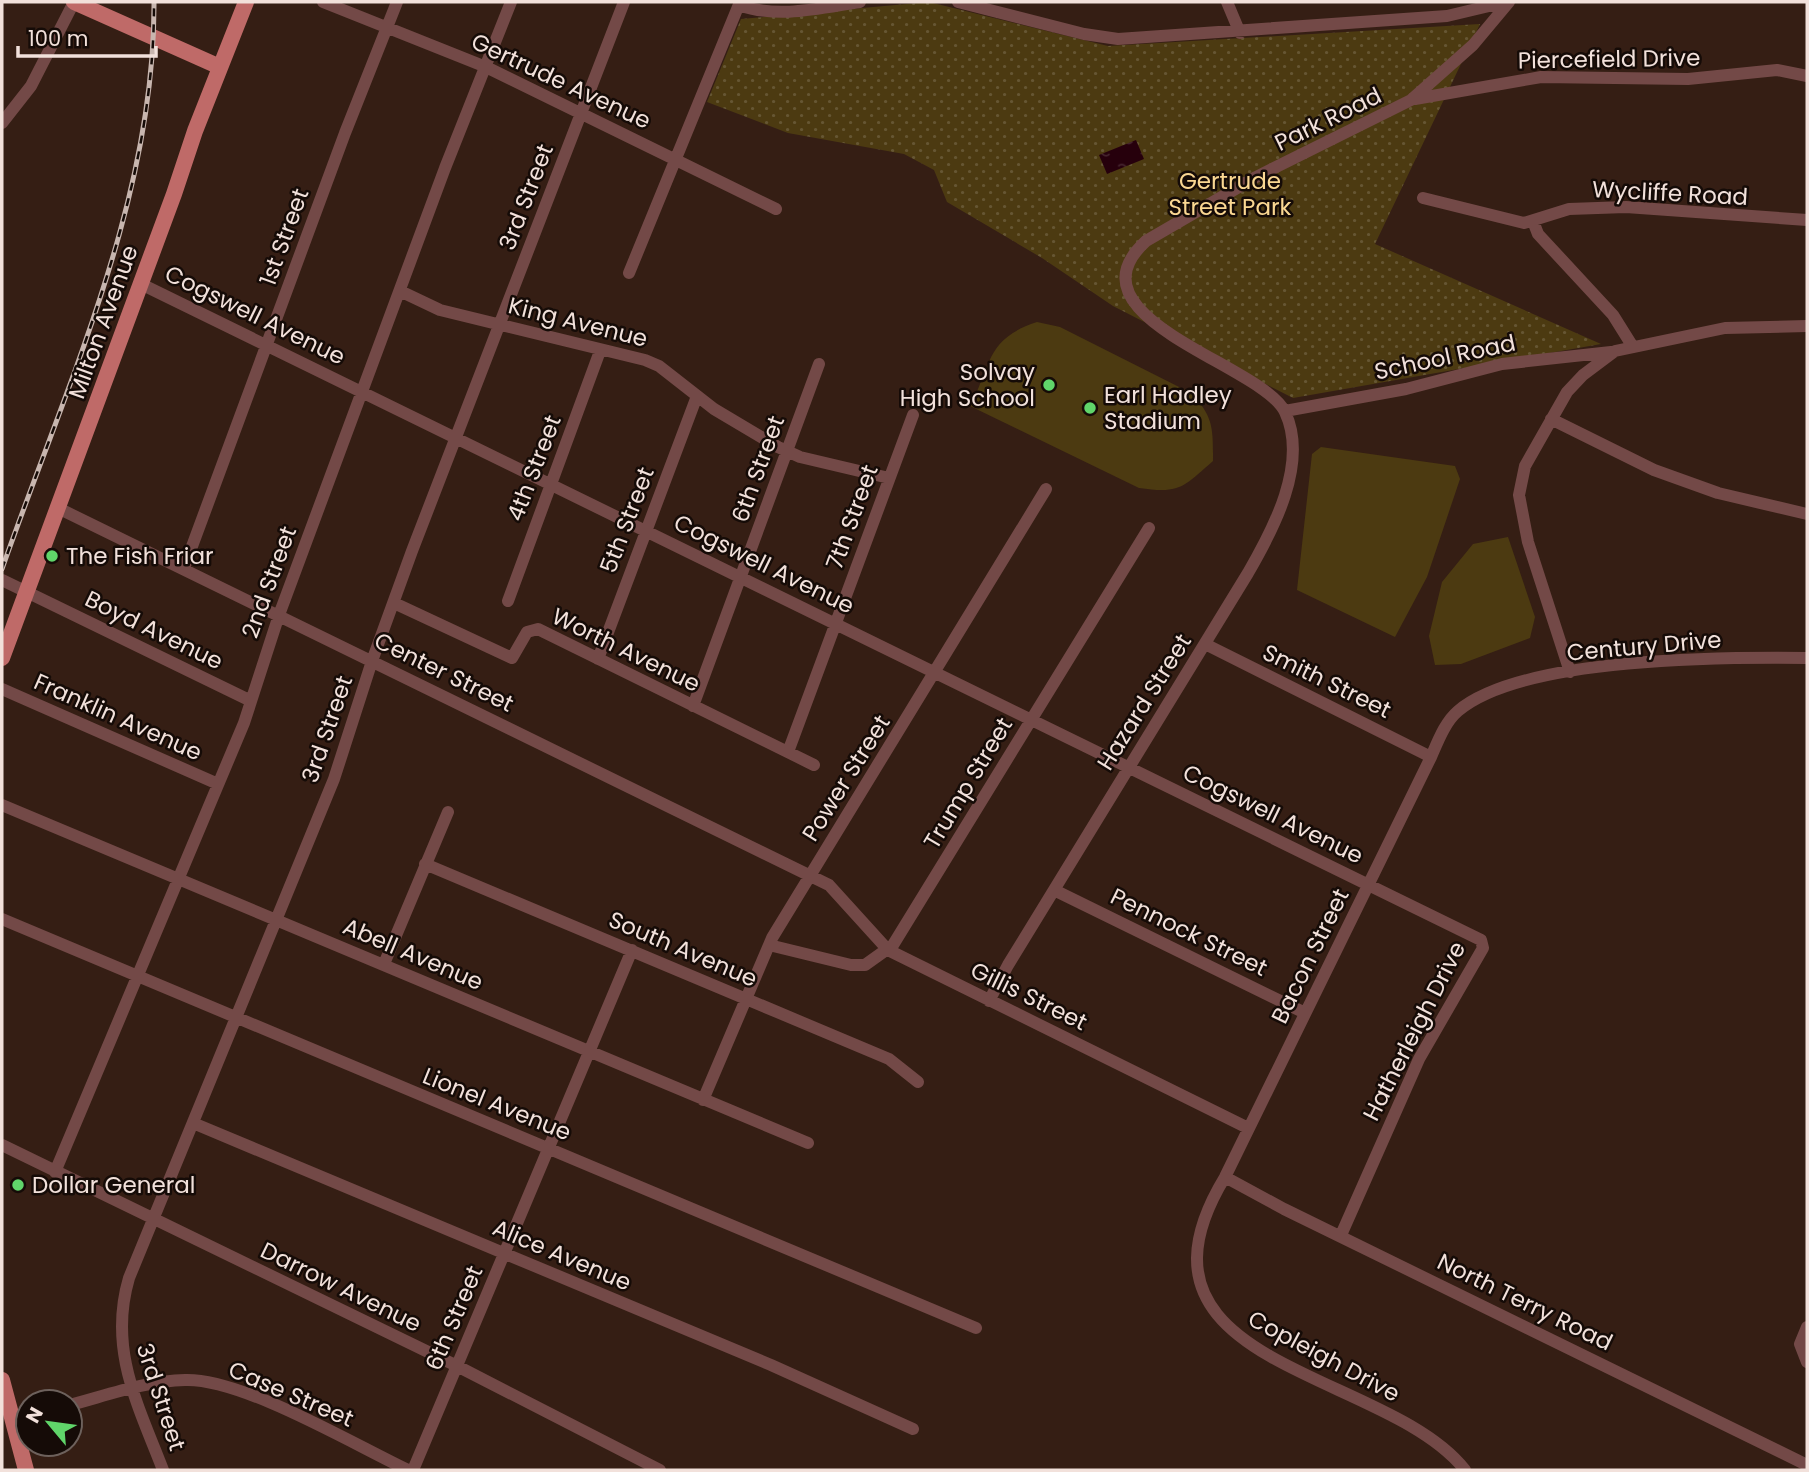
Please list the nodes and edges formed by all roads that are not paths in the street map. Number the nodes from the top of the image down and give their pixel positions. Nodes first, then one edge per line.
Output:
1 (74, 2) edge
2 (246, 2) edge
3 (323, 2) edge
4 (397, 2) edge
5 (510, 2) edge
6 (624, 2) edge
7 (860, 2) edge
8 (958, 2) edge
9 (1227, 2) edge
10 (1508, 2) edge
11 (740, 4) edge
12 (985, 5) edge
13 (387, 26) junction
14 (1240, 33) junction
15 (486, 66) junction
16 (220, 67) junction
17 (1807, 76) edge
18 (1411, 100) junction
19 (582, 113) junction
20 (2, 123) edge
21 (677, 160) junction
22 (1423, 198) dead end
23 (776, 209) dead end
24 (1807, 220) edge
25 (1533, 221) junction
26 (629, 273) dead end
27 (141, 284) junction
28 (400, 291) junction
29 (500, 323) junction
30 (1807, 326) edge
31 (268, 344) junction
32 (1633, 347) junction
33 (600, 351) junction
34 (1615, 352) junction
35 (819, 365) dead end
36 (363, 390) junction
37 (697, 396) junction
38 (1284, 411) junction
39 (913, 415) dead end
40 (1551, 419) junction
41 (456, 436) junction
42 (787, 452) junction
43 (889, 478) junction
44 (550, 483) junction
45 (1046, 489) dead end
46 (58, 508) junction
47 (1807, 514) edge
48 (1149, 527) dead end
49 (646, 530) junction
50 (184, 568) junction
51 (741, 576) junction
52 (2, 580) edge
53 (27, 592) junction
54 (508, 601) dead end
55 (394, 603) junction
56 (279, 615) junction
57 (835, 623) junction
58 (1205, 644) junction
59 (2, 658) edge
60 (1807, 658) edge
61 (598, 659) junction
62 (372, 661) junction
63 (936, 672) junction
64 (1570, 672) junction
65 (2, 689) edge
66 (1488, 694) joint
67 (249, 700) junction
68 (693, 706) junction
69 (1032, 719) junction
70 (788, 752) junction
71 (1431, 757) junction
72 (814, 765) dead end
73 (1129, 766) junction
74 (218, 784) junction
75 (2, 804) edge
76 (448, 812) dead end
77 (425, 864) junction
78 (810, 876) junction
79 (179, 879) junction
80 (1368, 884) junction
81 (1054, 890) junction
82 (1426, 912) joint
83 (2, 919) edge
84 (278, 920) junction
85 (769, 945) junction
86 (632, 950) junction
87 (888, 950) junction
88 (384, 964) junction
89 (137, 976) junction
90 (745, 997) junction
91 (989, 1000) junction
92 (1305, 1013) junction
93 (236, 1018) junction
94 (590, 1052) junction
95 (918, 1082) dead end
96 (703, 1100) junction
97 (192, 1123) junction
98 (1248, 1128) junction
99 (808, 1143) dead end
100 (2, 1145) edge
101 (549, 1149) junction
102 (55, 1172) junction
103 (1225, 1177) junction
104 (152, 1219) junction
105 (1340, 1235) junction
106 (505, 1253) junction
107 (1807, 1327) edge
108 (976, 1328) dead end
109 (1807, 1362) edge
110 (457, 1366) junction
111 (2, 1380) edge
112 (131, 1388) junction
113 (84, 1401) edge
114 (14, 1405) edge
115 (913, 1429) dead end
116 (1807, 1465) edge
117 (163, 1470) edge
118 (408, 1470) edge
119 (413, 1470) edge
120 (660, 1470) edge
121 (1465, 1470) edge

1 - 16 main road
1 - 20 street
2 - 16 main road, Milton Avenue
3 - 13 street, Gertrude Avenue
4 - 13 street, 1st Street
5 - 15 street, 2nd Street
6 - 19 street, 3rd Street
7 - 11 street
8 - 12 street
9 - 14 street
10 - 14 street
10 - 18 street, Park Road
11 - 21 street
12 - 14 street
13 - 15 street, Gertrude Avenue
13 - 31 street, 1st Street
15 - 19 street, Gertrude Avenue
15 - 28 street, 2nd Street
16 - 27 main road, Milton Avenue
17 - 18 street, Piercefield Drive
18 - 38 street, Park Road
19 - 21 street, Gertrude Avenue
19 - 29 street, 3rd Street
21 - 23 street, Gertrude Avenue
21 - 26 street
22 - 25 street, Wycliffe Road
24 - 25 street, Wycliffe Road
25 - 32 street
27 - 31 street, Cogswell Avenue
27 - 46 main road, Milton Avenue
28 - 29 street, King Avenue
28 - 36 street, 2nd Street
29 - 33 street, King Avenue
29 - 41 street, 3rd Street
30 - 32 street
31 - 36 street, Cogswell Avenue
31 - 50 street, 1st Street
32 - 34 street
33 - 37 street, King Avenue
33 - 44 street, 4th Street
34 - 38 street, School Road
34 - 40 street
35 - 42 street, 6th Street
36 - 41 street, Cogswell Avenue
36 - 56 street, 2nd Street
37 - 42 street, King Avenue
37 - 49 street, 5th Street
38 - 58 street, Hazard Street
39 - 43 street, 7th Street
40 - 47 street
40 - 64 street
41 - 44 street, Cogswell Avenue
41 - 55 street, 3rd Street
42 - 43 street, King Avenue
42 - 51 street, 6th Street
43 - 57 street, 7th Street
44 - 49 street, Cogswell Avenue
44 - 54 street, 4th Street
45 - 63 street, Power Street
46 - 50 street, Center Street
46 - 53 main road, Milton Avenue
48 - 69 street, Trump Street
49 - 51 street, Cogswell Avenue
49 - 61 street, 5th Street
50 - 56 street, Center Street
51 - 57 street, Cogswell Avenue
51 - 68 street, 6th Street
52 - 53 street, Boyd Avenue
53 - 59 main road, Milton Avenue
53 - 67 street, Boyd Avenue
55 - 61 street, Worth Avenue
55 - 62 street, 3rd Street
56 - 62 street, Center Street
56 - 67 street, 2nd Street
57 - 63 street, Cogswell Avenue
57 - 70 street, 7th Street
58 - 71 street, Smith Street
58 - 73 street, Hazard Street
60 - 64 street, Century Drive
61 - 68 street, Worth Avenue
62 - 78 street, Center Street
62 - 84 street, 3rd Street
63 - 69 street, Cogswell Avenue
63 - 78 street, Power Street
64 - 66 street, Century Drive
65 - 74 street, Franklin Avenue
66 - 71 street, Bacon Street
67 - 74 street, 2nd Street
68 - 70 street, Worth Avenue
69 - 73 street, Cogswell Avenue
69 - 87 street, Trump Street
70 - 72 street, Worth Avenue
71 - 80 street, Bacon Street
73 - 80 street, Cogswell Avenue
73 - 81 street, Hazard Street
74 - 79 street, 2nd Street
75 - 79 street, Abell Avenue
76 - 77 street
77 - 86 street, South Avenue
77 - 88 street
78 - 85 street, Power Street
78 - 87 street, Gillis Street
79 - 84 street, Abell Avenue
79 - 89 street, 2nd Street
80 - 82 street, Cogswell Avenue
80 - 92 street, Bacon Street
81 - 91 street, Hazard Street
81 - 92 street, Pennock Street
82 - 105 street, Hatherleigh Drive
83 - 89 street, Lionel Avenue
84 - 88 street, Abell Avenue
84 - 93 street, 3rd Street
85 - 87 street, Trump Street
85 - 90 street, Power Street
86 - 90 street, South Avenue
86 - 94 street, 6th Street
87 - 91 street, Gillis Street
88 - 94 street, Abell Avenue
89 - 93 street, Lionel Avenue
89 - 102 street, 2nd Street
90 - 95 street, South Avenue
90 - 96 street, Power Street
91 - 98 street, Gillis Street
92 - 98 street, Bacon Street
93 - 97 street, 3rd Street
93 - 101 street, Lionel Avenue
94 - 96 street, Abell Avenue
94 - 101 street, 6th Street
96 - 99 street, Abell Avenue
97 - 104 street, 3rd Street
97 - 106 street, Alice Avenue
98 - 103 street, Bacon Street
100 - 102 street, Darrow Avenue
101 - 106 street, 6th Street
101 - 108 street, Lionel Avenue
102 - 104 street, Darrow Avenue
103 - 105 street, North Terry Road
103 - 121 street, Copleigh Drive
104 - 110 street, Darrow Avenue
104 - 112 street, 3rd Street
105 - 116 street, North Terry Road
106 - 110 street, 6th Street
106 - 115 street, Alice Avenue
107 - 109 street
110 - 119 street, 6th Street
110 - 120 street, Darrow Avenue
111 - 114 main road
112 - 113 street, Case Street
112 - 117 street, 3rd Street
112 - 118 street, Case Street

